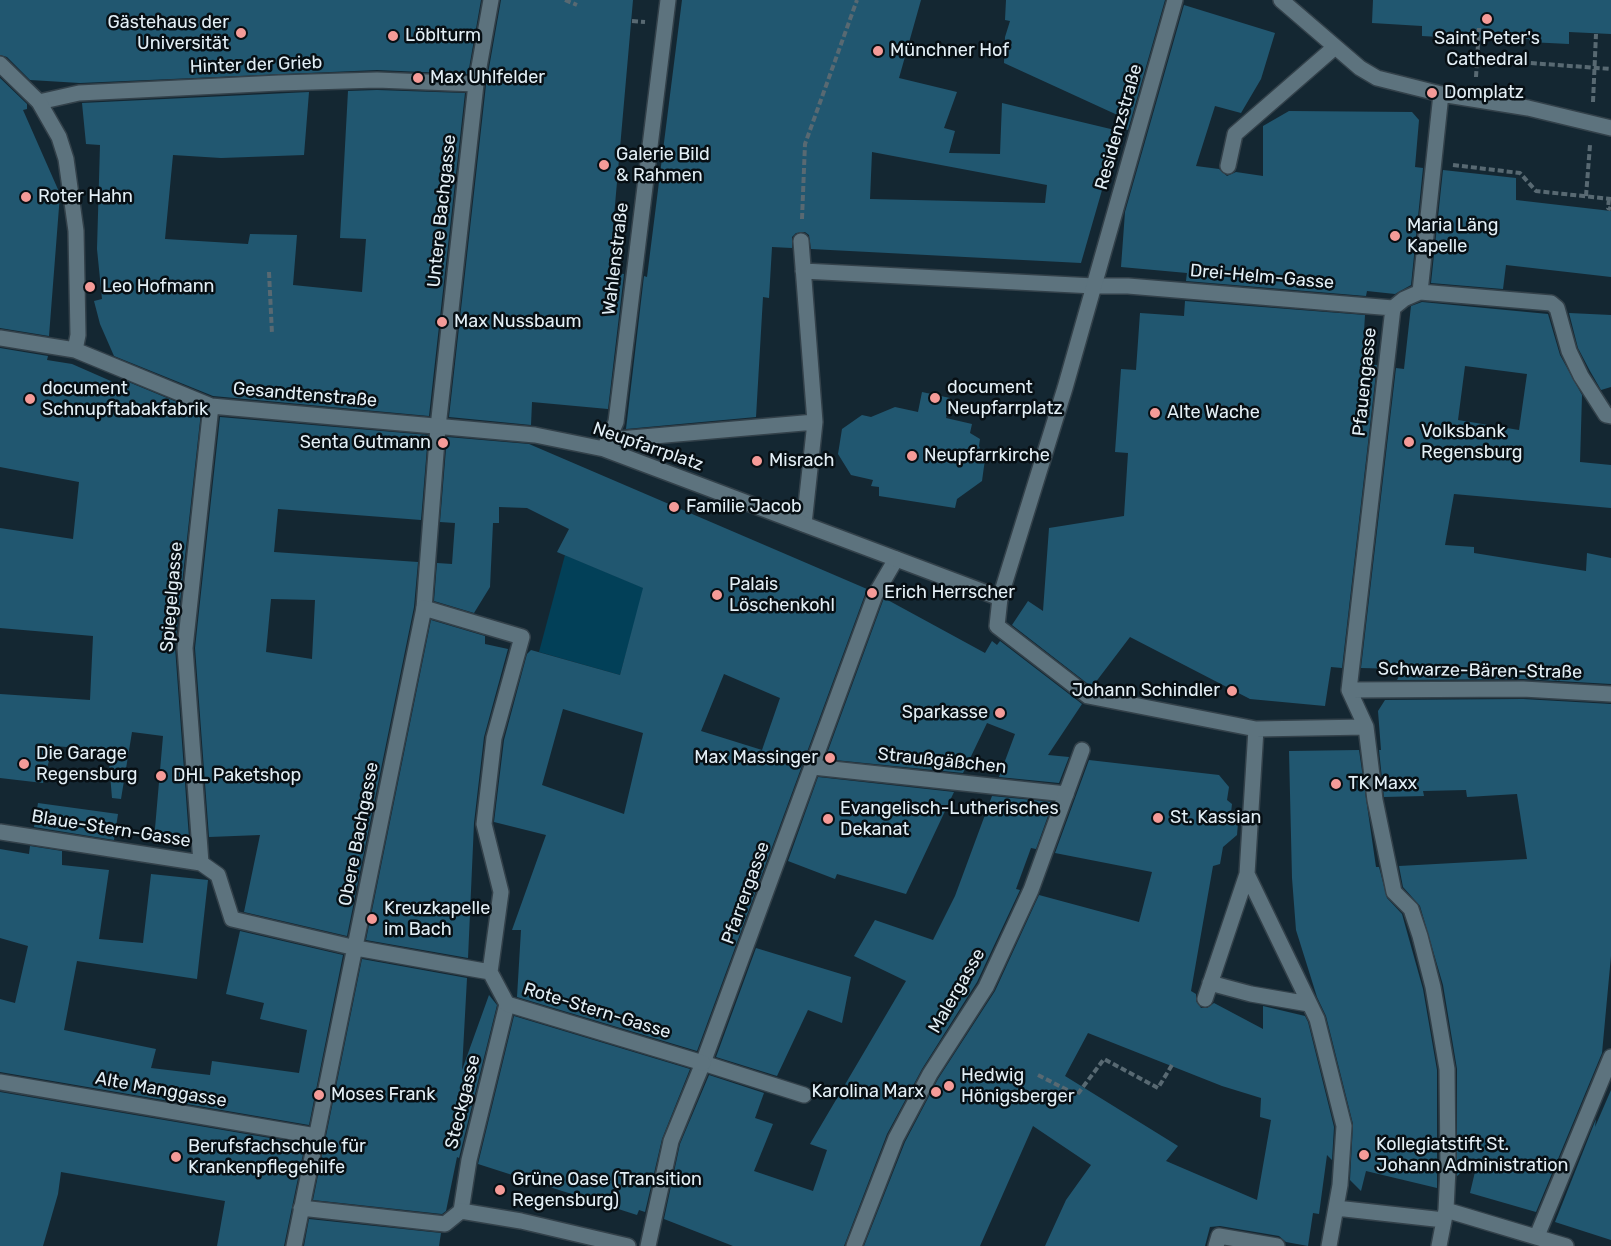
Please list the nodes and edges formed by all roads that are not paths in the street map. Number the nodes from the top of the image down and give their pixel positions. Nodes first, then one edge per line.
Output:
1 (492, 0) edge
2 (668, 0) edge
3 (1175, 0) edge
4 (1281, 0) edge
5 (1335, 47) junction
6 (0, 64) edge
7 (476, 84) junction
8 (1442, 94) junction
9 (39, 102) junction
10 (1611, 128) edge
11 (1228, 166) dead end
12 (801, 241) road end
13 (804, 270) junction
14 (1094, 286) junction
15 (1420, 292) junction
16 (1393, 308) junction
17 (0, 338) edge
18 (75, 350) junction
19 (211, 406) junction
20 (1611, 416) edge
21 (815, 422) junction
22 (438, 427) junction
23 (606, 444) junction
24 (804, 524) junction
25 (896, 559) junction
26 (1000, 598) junction
27 (424, 608) junction
28 (1349, 690) junction
29 (1611, 693) edge
30 (1366, 727) junction
31 (1256, 729) junction
32 (1082, 750) dead end
33 (813, 767) junction
34 (1066, 794) junction
35 (0, 832) edge
36 (201, 863) junction
37 (1247, 874) junction
38 (356, 948) junction
39 (490, 972) junction
40 (1210, 983) junction
41 (1205, 999) dead end
42 (507, 1004) junction
43 (1309, 1004) junction
44 (1611, 1057) edge
45 (704, 1063) junction
46 (0, 1082) edge
47 (804, 1095) dead end
48 (316, 1136) junction
49 (300, 1208) junction
50 (1336, 1208) junction
51 (461, 1211) junction
52 (1445, 1215) junction
53 (1537, 1236) junction
54 (294, 1246) edge
55 (628, 1246) edge
56 (648, 1246) edge
57 (854, 1246) edge
58 (1216, 1246) edge
59 (1277, 1246) edge
60 (1329, 1246) edge
61 (1438, 1246) edge
62 (1566, 1246) edge

1 - 7 street, Untere Bachgasse
2 - 23 street, Wahlenstraße
3 - 14 street, Residenzstraße
4 - 5 street
5 - 8 street
5 - 11 street
6 - 9 street
7 - 9 street, Hinter der Grieb
7 - 22 street, Untere Bachgasse
8 - 10 street
8 - 15 street
9 - 18 street
12 - 13 street
13 - 14 street
13 - 21 street
14 - 16 street, Drei-Helm-Gasse
14 - 26 street
15 - 16 street, Pfauengasse
15 - 20 street
16 - 28 street, Pfauengasse
17 - 18 street, Gesandtenstraße
18 - 19 street, Gesandtenstraße
19 - 22 street, Gesandtenstraße
19 - 36 street, Spiegelgasse
21 - 23 street, Neupfarrplatz
21 - 24 street
22 - 23 street, Neupfarrplatz
22 - 27 street, Obere Bachgasse
23 - 24 street, Neupfarrplatz
24 - 25 street, Neupfarrplatz
25 - 26 street, Neupfarrplatz
25 - 33 street, Pfarrergasse
26 - 31 street
27 - 38 street, Obere Bachgasse
27 - 39 street
28 - 29 street, Schwarze-Bären-Straße
28 - 30 street
30 - 31 street
30 - 52 street
31 - 37 street
32 - 34 street, Malergasse
33 - 34 street, Straußgäßchen
33 - 45 street, Pfarrergasse
34 - 57 street, Malergasse
35 - 36 street, Blaue-Stern-Gasse
36 - 38 street, Blaue-Stern-Gasse
37 - 40 street
37 - 43 street
38 - 39 street
38 - 48 street, Obere Bachgasse
39 - 42 street, Rote-Stern-Gasse
40 - 41 street
40 - 43 street
42 - 45 street, Rote-Stern-Gasse
42 - 51 street, Steckgasse
43 - 50 street
44 - 53 street
45 - 47 street, Rote-Stern-Gasse
45 - 56 street, Pfarrergasse
46 - 48 street, Alte Manggasse
48 - 49 street, Obere Bachgasse
49 - 51 street
49 - 54 street, Obere Bachgasse
50 - 52 street
50 - 60 street
51 - 55 street
52 - 53 street
52 - 61 street
53 - 62 street
58 - 59 street

